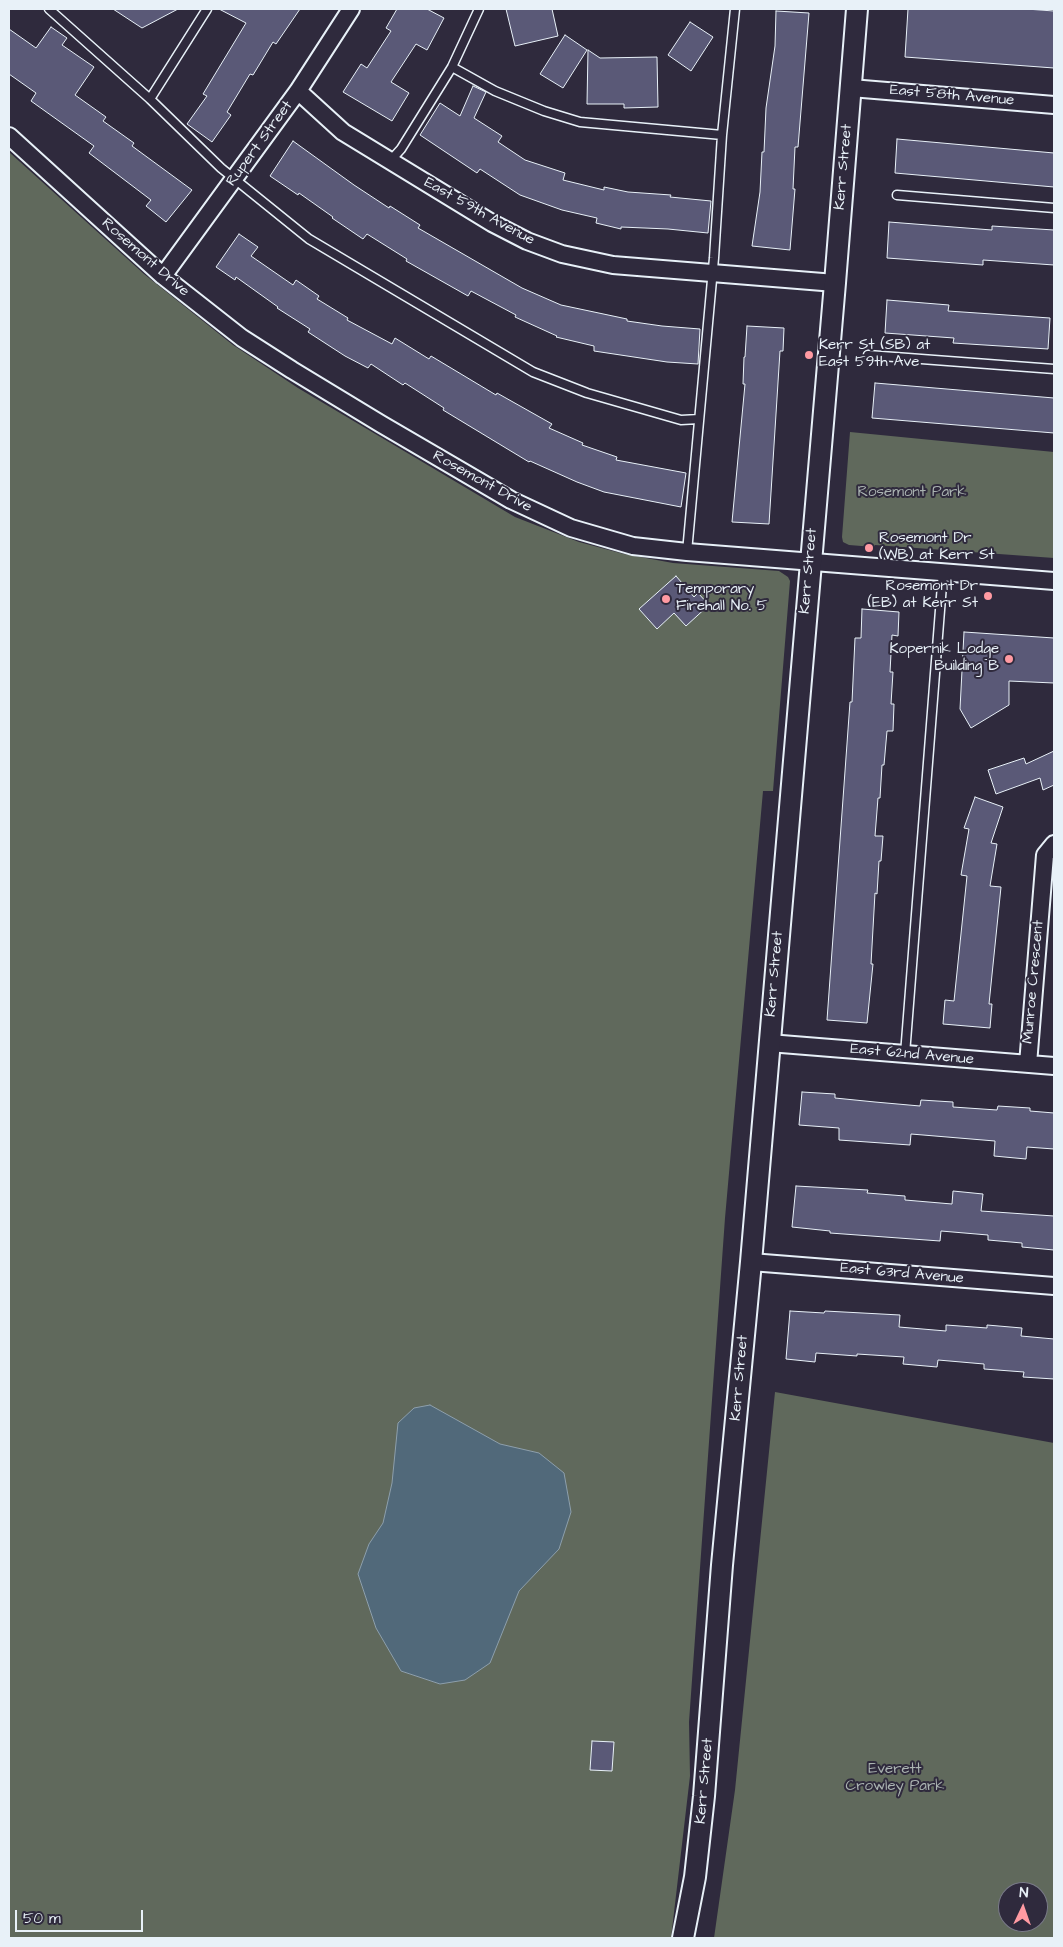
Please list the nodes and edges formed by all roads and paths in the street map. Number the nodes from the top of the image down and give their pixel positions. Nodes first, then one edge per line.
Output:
1 (49, 9) edge
2 (207, 9) edge
3 (351, 9) edge
4 (479, 9) edge
5 (735, 9) edge
6 (857, 9) edge
7 (452, 67) junction
8 (851, 88) junction
9 (298, 91) junction
10 (150, 99) junction
11 (1054, 105) edge
12 (722, 135) junction
13 (9, 136) edge
14 (390, 161) junction
15 (234, 179) junction
16 (897, 195) dead end
17 (1054, 208) edge
18 (712, 273) junction
19 (163, 276) junction
20 (835, 283) junction
21 (868, 355) dead end
22 (1054, 370) edge
23 (699, 419) junction
24 (687, 552) junction
25 (810, 562) junction
26 (943, 572) junction
27 (1054, 581) edge
28 (1054, 844) edge
29 (769, 1043) junction
30 (905, 1054) junction
31 (1028, 1064) junction
32 (1054, 1066) edge
33 (751, 1262) junction
34 (1054, 1286) edge
35 (683, 1938) edge

1 - 10 lane
2 - 10 lane
3 - 9 street, Rupert Street
4 - 7 lane
5 - 12 lane
6 - 8 street, Kerr Street
7 - 12 lane
7 - 14 lane
8 - 11 street, East 58th Avenue
8 - 20 street, Kerr Street
9 - 14 street, East 59th Avenue
9 - 15 street, Rupert Street
10 - 15 lane
12 - 18 lane
13 - 19 street, Rosemont Drive
14 - 18 street, East 59th Avenue
15 - 19 street, Rupert Street
15 - 23 lane
16 - 17 lane
18 - 20 street, East 59th Avenue
18 - 23 lane
19 - 24 street, Rosemont Drive
20 - 25 street, Kerr Street
21 - 22 lane
23 - 24 lane
24 - 25 street, Rosemont Drive
25 - 26 street, Rosemont Drive
25 - 29 street, Kerr Street
26 - 27 street, Rosemont Drive
26 - 30 lane
28 - 31 street, Munroe Crescent
29 - 30 street, East 62nd Avenue
29 - 33 street, Kerr Street
30 - 31 street, East 62nd Avenue
31 - 32 street, East 62nd Avenue
33 - 34 street, East 63rd Avenue
33 - 35 street, Kerr Street

